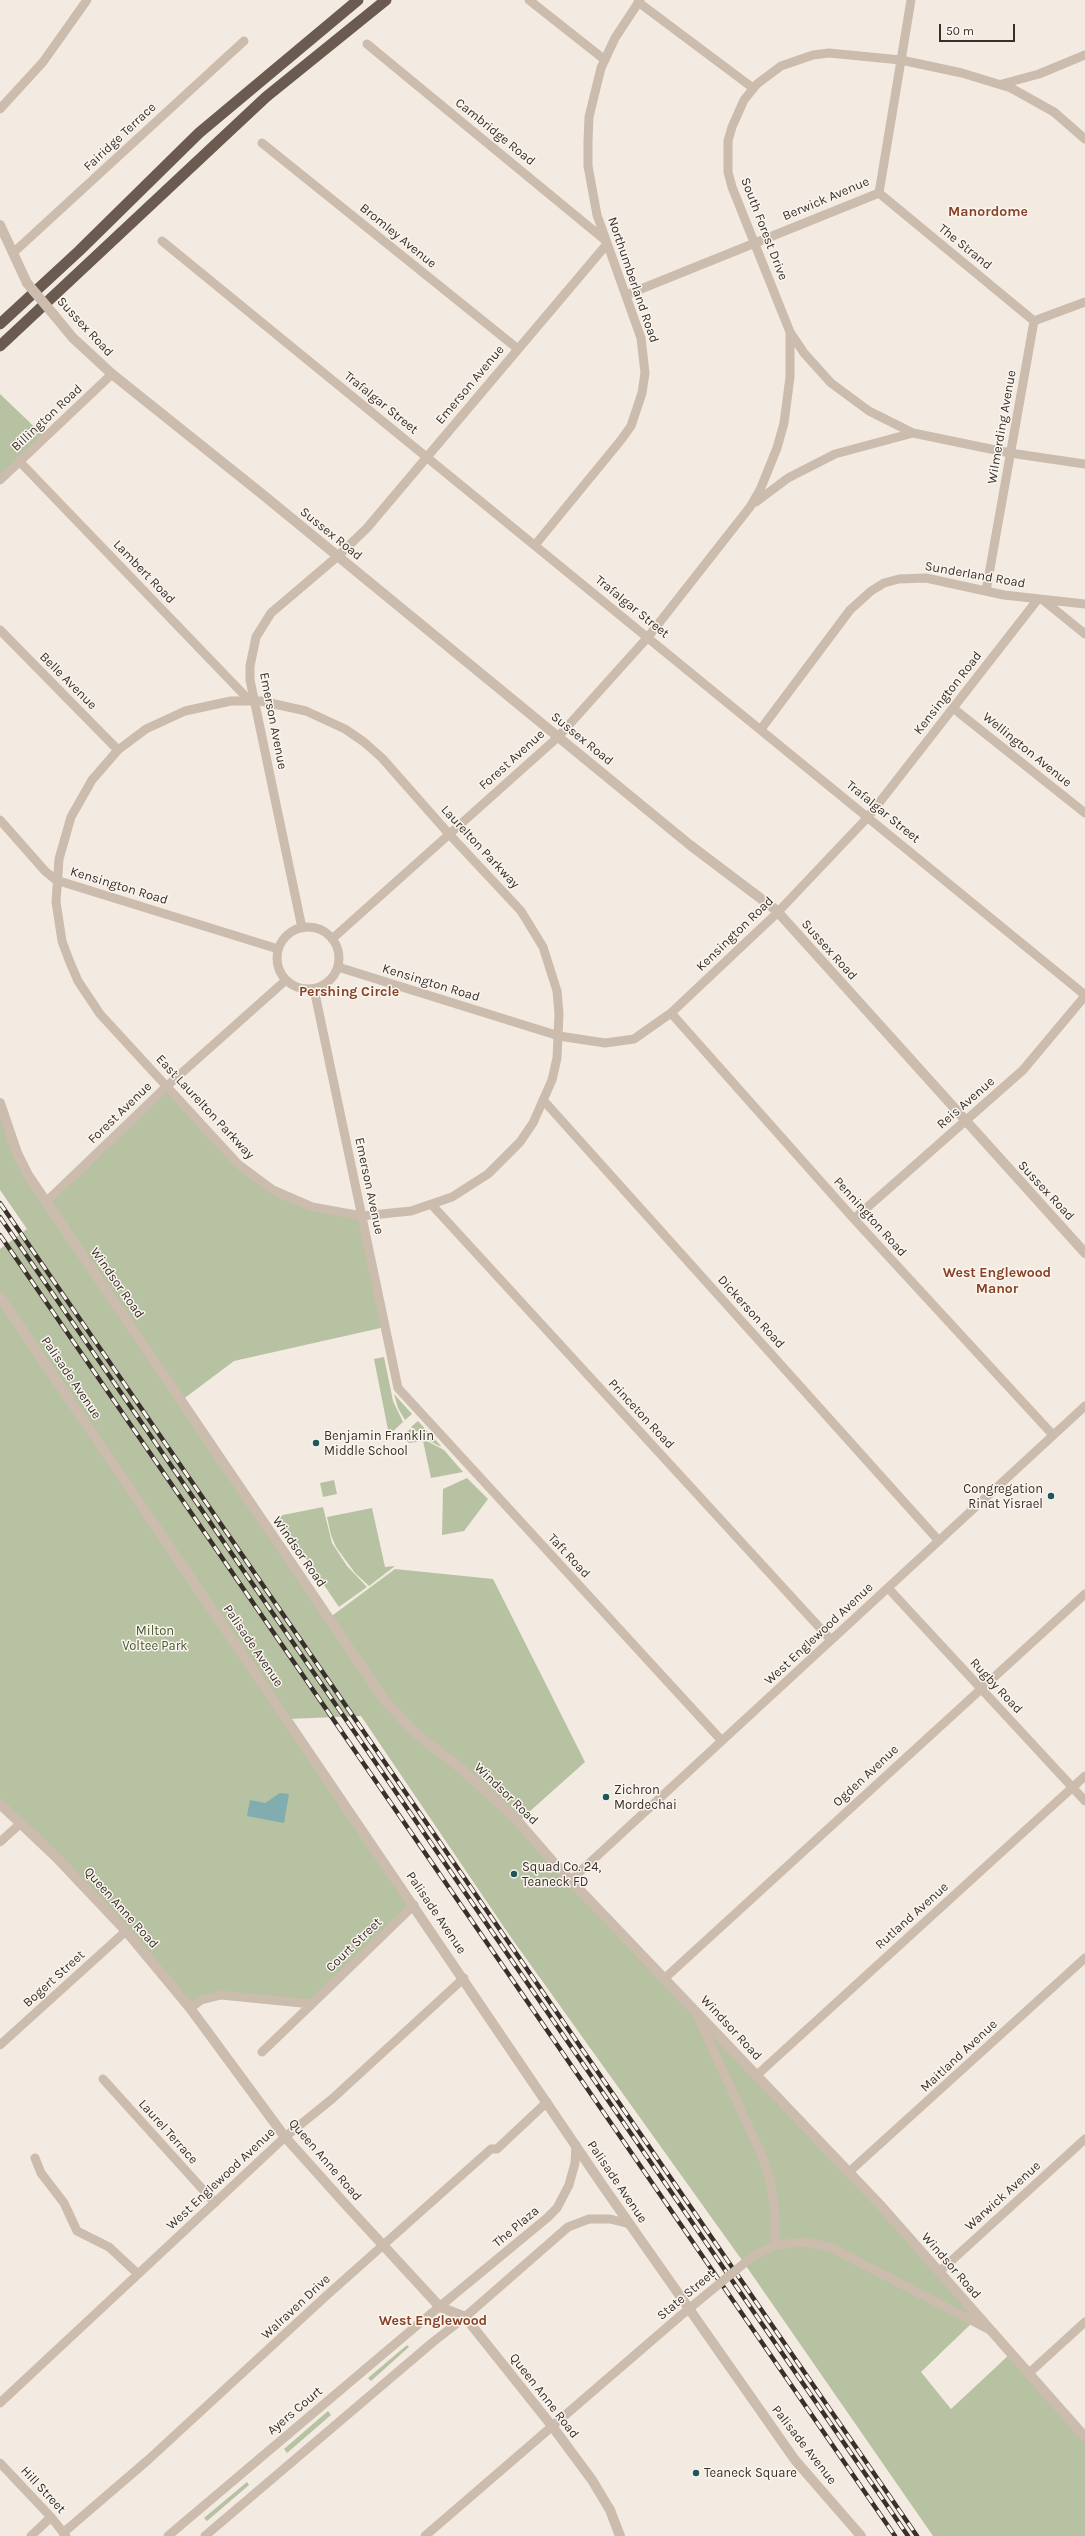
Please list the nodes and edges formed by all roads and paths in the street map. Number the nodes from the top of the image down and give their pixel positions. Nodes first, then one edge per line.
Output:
1 (87, 0) edge
2 (358, 0) edge
3 (386, 0) edge
4 (529, 0) edge
5 (911, 0) edge
6 (639, 1) edge
7 (244, 41) dead end
8 (367, 44) dead end
9 (1085, 55) edge
10 (605, 60) junction
11 (901, 60) junction
12 (1002, 84) junction
13 (753, 88) junction
14 (0, 109) edge
15 (1085, 139) edge
16 (262, 143) dead end
17 (879, 193) junction
18 (0, 225) edge
19 (162, 241) dead end
20 (606, 242) junction
21 (754, 243) junction
22 (13, 253) junction
23 (626, 295) junction
24 (1085, 302) edge
25 (1034, 321) junction
26 (0, 324) edge
27 (790, 332) junction
28 (0, 346) edge
29 (518, 349) junction
30 (112, 374) junction
31 (913, 433) junction
32 (1010, 453) junction
33 (427, 457) junction
34 (20, 462) junction
35 (1085, 464) edge
36 (0, 480) edge
37 (750, 507) junction
38 (535, 545) junction
39 (338, 556) junction
40 (986, 591) junction
41 (1040, 600) junction
42 (1085, 604) edge
43 (0, 630) edge
44 (1085, 634) edge
45 (648, 637) junction
46 (252, 701) junction
47 (953, 708) junction
48 (761, 729) junction
49 (558, 737) junction
50 (118, 750) junction
51 (1085, 813) edge
52 (868, 817) junction
53 (0, 820) edge
54 (449, 834) junction
55 (56, 880) junction
56 (778, 912) junction
57 (302, 928) junction
58 (332, 938) junction
59 (278, 949) junction
60 (338, 968) junction
61 (286, 980) junction
62 (314, 989) junction
63 (1085, 996) edge
64 (671, 1013) junction
65 (559, 1036) junction
66 (167, 1086) junction
67 (544, 1100) junction
68 (0, 1104) edge
69 (965, 1122) junction
70 (46, 1202) junction
71 (432, 1205) junction
72 (362, 1216) junction
73 (854, 1219) junction
74 (1085, 1253) edge
75 (0, 1297) edge
76 (398, 1388) joint
77 (1085, 1406) edge
78 (1053, 1435) junction
79 (939, 1541) junction
80 (888, 1588) junction
81 (1085, 1594) edge
82 (831, 1640) junction
83 (981, 1689) junction
84 (722, 1741) junction
85 (1085, 1776) edge
86 (1072, 1787) junction
87 (1085, 1801) edge
88 (0, 1804) edge
89 (21, 1823) junction
90 (0, 1842) edge
91 (571, 1880) junction
92 (414, 1905) junction
93 (126, 1931) junction
94 (1085, 1958) edge
95 (464, 1978) junction
96 (665, 1978) junction
97 (312, 2004) junction
98 (190, 2008) junction
99 (694, 2008) junction
100 (0, 2045) edge
101 (262, 2052) dead end
102 (757, 2075) junction
103 (103, 2079) dead end
104 (547, 2102) junction
105 (285, 2138) junction
106 (1085, 2139) edge
107 (576, 2145) junction
108 (35, 2158) dead end
109 (849, 2172) junction
110 (215, 2203) junction
111 (630, 2224) junction
112 (384, 2245) junction
113 (775, 2245) junction
114 (939, 2272) junction
115 (138, 2274) junction
116 (440, 2307) junction
117 (465, 2317) junction
118 (1085, 2322) edge
119 (990, 2330) junction
120 (1028, 2374) junction
121 (0, 2403) edge
122 (552, 2426) junction
123 (1085, 2437) edge
124 (0, 2463) edge
125 (51, 2517) junction
126 (64, 2535) edge
127 (31, 2536) edge
128 (168, 2536) edge
129 (205, 2536) edge
130 (426, 2536) edge
131 (620, 2536) edge
132 (861, 2536) edge

1 - 14 street
2 - 26 highway
3 - 28 highway
4 - 10 street
5 - 11 street, Berwick Avenue
6 - 10 street, Northumberland Road
6 - 13 street
7 - 22 street, Fairidge Terrace
8 - 20 street, Cambridge Road
9 - 12 street, South Forest Drive
10 - 20 street, Northumberland Road
11 - 12 street, South Forest Drive
11 - 13 street, South Forest Drive
11 - 17 street, Berwick Avenue
12 - 15 street, South Forest Drive
13 - 21 street, South Forest Drive
16 - 29 street, Bromley Avenue
17 - 21 street, Berwick Avenue
17 - 25 street, The Strand
18 - 22 street, Sussex Road
19 - 33 street, Trafalgar Street
20 - 23 street, Northumberland Road
20 - 29 street, Emerson Avenue
21 - 23 street, Berwick Avenue
21 - 27 street, South Forest Drive
22 - 30 street, Sussex Road, bridge
23 - 38 street, Northumberland Road
24 - 25 street
25 - 32 street, Wilmerding Avenue
27 - 31 street, South Forest Drive
27 - 37 street, South Forest Drive
29 - 33 street, Emerson Avenue
30 - 34 street, Billington Road
30 - 39 street, Sussex Road
31 - 32 street
31 - 37 street
32 - 35 street
32 - 40 street, Wilmerding Avenue
33 - 38 street, Trafalgar Street
33 - 39 street, Emerson Avenue
34 - 36 street, Billington Road
34 - 46 street, Lambert Road
37 - 45 street, Forest Avenue
38 - 45 street, Trafalgar Street
39 - 46 street, Emerson Avenue
39 - 49 street, Sussex Road
40 - 41 street, Sunderland Road
40 - 48 street, Sunderland Road
41 - 42 street, Sunderland Road
41 - 44 street
41 - 47 street, Kensington Road
43 - 50 street, Belle Avenue
45 - 48 street, Trafalgar Street
45 - 49 street, Forest Avenue
46 - 50 street, Laurelton Parkway
46 - 54 street, Laurelton Parkway
46 - 57 street, Emerson Avenue
47 - 51 street, Wellington Avenue
47 - 52 street, Kensington Road
48 - 52 street, Trafalgar Street
49 - 54 street, Forest Avenue
49 - 56 street, Sussex Road
50 - 55 street, East Laurelton Parkway
52 - 56 street, Kensington Road
52 - 63 street, Trafalgar Street
53 - 55 street, Kensington Road
54 - 58 street, Forest Avenue
54 - 65 street, Laurelton Parkway
55 - 59 street, Kensington Road
55 - 66 street, East Laurelton Parkway
56 - 64 street, Kensington Road
56 - 69 street, Sussex Road
57 - 58 street
57 - 59 street
58 - 60 street
59 - 61 street
60 - 62 street
60 - 65 street, Kensington Road
61 - 62 street
61 - 66 street, Forest Avenue
62 - 72 street, Emerson Avenue
63 - 69 street, Reis Avenue
64 - 65 street, Kensington Road
64 - 73 street, Pennington Road
65 - 67 street, Laurelton Parkway
66 - 70 street, Forest Avenue
66 - 72 street, East Laurelton Parkway
67 - 71 street, East Laurelton Parkway
67 - 79 street, Dickerson Road
68 - 70 street, Windsor Road
69 - 73 street, Reis Avenue
69 - 74 street, Sussex Road
70 - 91 street, Windsor Road
71 - 72 street, East Laurelton Parkway
71 - 82 street, Princeton Road
72 - 76 street, Emerson Avenue
73 - 78 street, Pennington Road
75 - 92 street, Palisade Avenue
76 - 84 street, Taft Road
77 - 78 street, West Englewood Avenue
78 - 79 street, West Englewood Avenue
79 - 80 street, West Englewood Avenue
80 - 82 street, West Englewood Avenue
80 - 83 street, Rugby Road
81 - 83 street, Ogden Avenue
82 - 84 street, West Englewood Avenue
83 - 86 street, Rugby Road
83 - 96 street, Ogden Avenue
84 - 91 street, West Englewood Avenue
85 - 86 street, Rutland Avenue
86 - 87 street, Rugby Road
86 - 102 street, Rutland Avenue
88 - 89 street, Queen Anne Road
89 - 90 street
89 - 93 street, Queen Anne Road
91 - 96 street, Windsor Road
92 - 95 street, Palisade Avenue
92 - 97 street, Court Street
93 - 98 street, Queen Anne Road
93 - 100 street, Bogert Street
94 - 109 street, Maitland Avenue
95 - 104 street, Palisade Avenue
95 - 105 street, West Englewood Avenue
96 - 99 street, Windsor Road
97 - 98 street
97 - 101 street, Court Street
98 - 105 street, Queen Anne Road
99 - 102 street, Windsor Road
99 - 113 street
102 - 109 street, Windsor Road
103 - 110 street, Laurel Terrace
104 - 107 street, Palisade Avenue
104 - 112 street, Walraven Drive
105 - 110 street, West Englewood Avenue
105 - 112 street, Queen Anne Road
106 - 114 street, Warwick Avenue
107 - 111 street, Palisade Avenue
107 - 116 street, The Plaza
108 - 115 street
109 - 114 street, Windsor Road
110 - 115 street, West Englewood Avenue
111 - 117 street
111 - 132 street, Palisade Avenue
112 - 116 street, Queen Anne Road
112 - 126 street, Walraven Drive
113 - 119 street
113 - 122 street, State Street, bridge
114 - 119 street, Windsor Road
115 - 121 street, West Englewood Avenue
116 - 117 street, Queen Anne Road
116 - 128 street, Ayers Court
117 - 122 street, Queen Anne Road
117 - 129 street
118 - 120 street
119 - 120 street, Windsor Road
120 - 123 street, Windsor Road
122 - 130 street, State Street
122 - 131 street, Queen Anne Road
124 - 125 street, Hill Street
125 - 126 street, Hill Street
125 - 127 street

